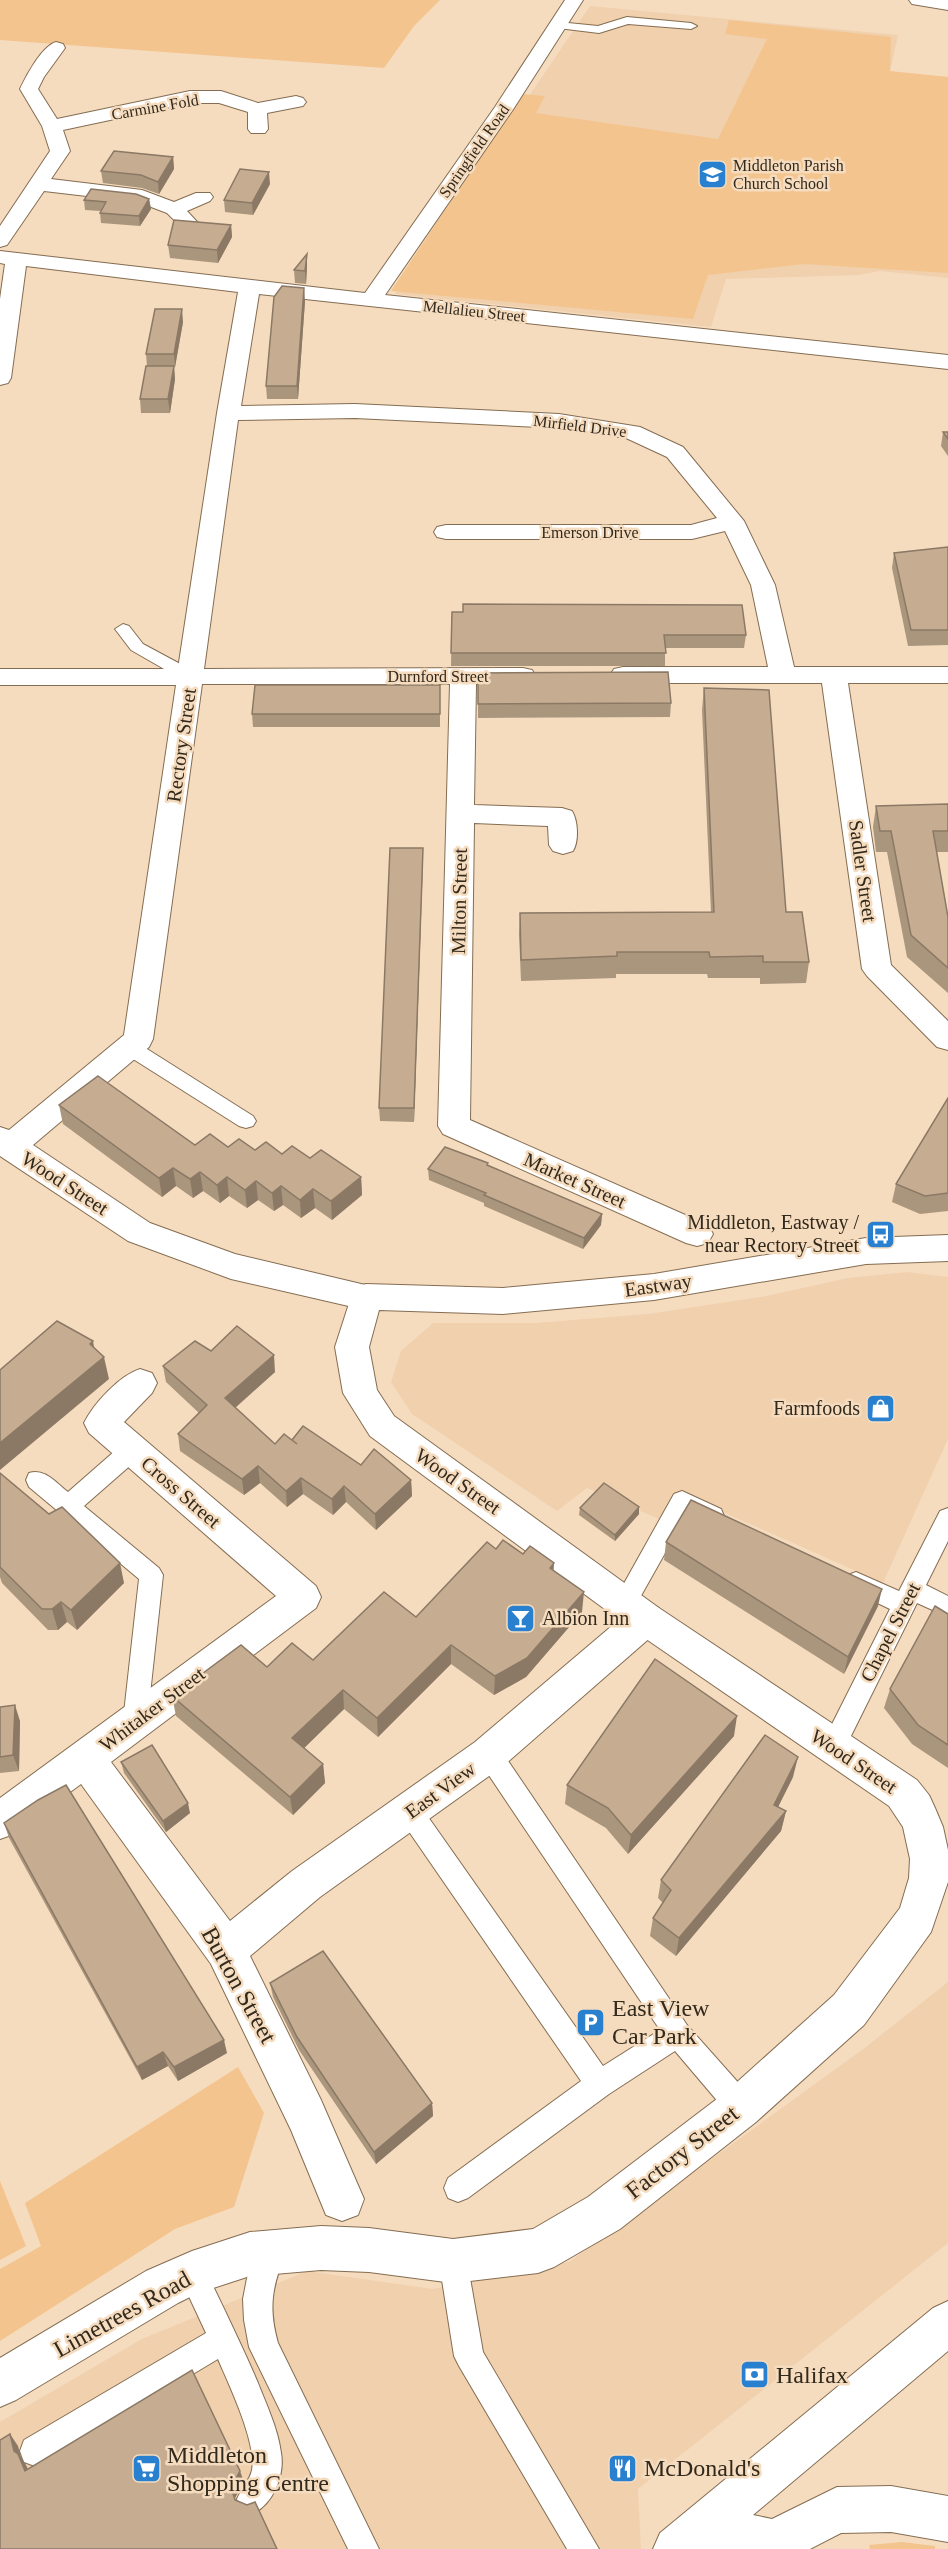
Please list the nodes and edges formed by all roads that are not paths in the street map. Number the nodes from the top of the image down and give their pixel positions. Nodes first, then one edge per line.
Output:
1 (574, 0) edge
2 (918, 0) edge
3 (948, 4) edge
4 (558, 25) junction
5 (691, 26) dead end
6 (56, 48) dead end
7 (296, 102) dead end
8 (257, 109) junction
9 (52, 126) junction
10 (258, 129) dead end
11 (38, 184) junction
12 (203, 197) dead end
13 (174, 209) junction
14 (190, 225) edge
15 (0, 241) edge
16 (8, 258) edge
17 (250, 287) junction
18 (371, 300) junction
19 (948, 362) edge
20 (0, 378) edge
21 (228, 413) junction
22 (732, 521) junction
23 (446, 532) dead end
24 (123, 629) dead end
25 (594, 675) edge
26 (783, 675) junction
27 (834, 675) junction
28 (948, 675) edge
29 (191, 676) junction
30 (464, 676) junction
31 (546, 676) edge
32 (0, 677) edge
33 (460, 814) junction
34 (563, 845) dead end
35 (948, 1039) edge
36 (129, 1047) junction
37 (246, 1121) dead end
38 (454, 1126) joint
39 (5, 1143) edge
40 (697, 1234) dead end
41 (948, 1248) edge
42 (366, 1297) junction
43 (140, 1383) dead end
44 (132, 1450) junction
45 (37, 1480) dead end
46 (68, 1506) junction
47 (948, 1518) edge
48 (735, 1526) edge
49 (841, 1575) edge
50 (303, 1597) joint
51 (908, 1597) junction
52 (948, 1607) edge
53 (635, 1611) junction
54 (135, 1722) junction
55 (833, 1746) junction
56 (489, 1754) junction
57 (86, 1759) junction
58 (410, 1812) junction
59 (0, 1821) edge
60 (939, 1862) edge
61 (226, 1950) junction
62 (678, 2034) junction
63 (599, 2084) junction
64 (741, 2107) junction
65 (458, 2188) dead end
66 (342, 2199) dead end
67 (321, 2248) joint
68 (272, 2252) junction
69 (453, 2261) junction
70 (192, 2273) junction
71 (948, 2323) edge
72 (222, 2340) junction
73 (0, 2384) edge
74 (35, 2451) dead end
75 (252, 2499) dead end
76 (948, 2520) edge
77 (691, 2537) edge
78 (364, 2549) edge
79 (584, 2549) edge

1 - 4 street, Springfield Road
2 - 3 street
4 - 5 lane
4 - 18 street, Springfield Road
6 - 9 street
7 - 8 street, Carmine Fold
8 - 9 street, Carmine Fold
8 - 10 street
9 - 11 street
11 - 13 street
11 - 15 street
12 - 13 street
13 - 14 street
16 - 17 street, Mellalieu Street
16 - 20 street
17 - 18 street, Mellalieu Street
17 - 21 street, Rectory Street
18 - 19 street, Mellalieu Street
21 - 22 street, Mirfield Drive
21 - 29 street, Rectory Street
22 - 23 street, Emerson Drive
22 - 26 street, Mirfield Drive
24 - 29 lane
25 - 26 street
26 - 27 street
27 - 28 street
27 - 35 street, Sadler Street
29 - 30 street, Durnford Street
29 - 32 street, Durnford Street
29 - 36 street, Rectory Street
30 - 31 street, Durnford Street
30 - 33 street, Milton Street
33 - 34 street
33 - 38 street, Milton Street
36 - 37 lane
36 - 39 street, Rectory Street
38 - 40 street, Market Street
39 - 42 street, Wood Street
41 - 42 street, Eastway
42 - 53 street, Wood Street
43 - 44 street, Cross Street
44 - 46 lane
44 - 50 street, Cross Street
45 - 46 lane
46 - 54 lane
47 - 51 lane, Chapel Street
48 - 53 lane
49 - 51 lane
50 - 54 street, Whitaker Street
51 - 52 lane
51 - 55 lane, Chapel Street
53 - 55 street, Wood Street
53 - 56 street, East View
54 - 57 street, Whitaker Street
55 - 60 street, Wood Street
56 - 58 street, East View
56 - 62 lane
57 - 59 street, Whitaker Street
57 - 61 street, Burton Street
58 - 61 street, East View
58 - 63 lane
60 - 64 street, Factory Street
61 - 66 street, Burton Street
62 - 63 lane
62 - 64 lane
63 - 65 lane
64 - 69 street, Factory Street
67 - 68 street, Limetrees Road
67 - 69 street, Factory Street
68 - 70 street, Limetrees Road
68 - 78 lane
69 - 79 lane
70 - 72 lane
70 - 73 street, Limetrees Road
71 - 77 street
72 - 74 lane
72 - 75 lane
76 - 77 street

